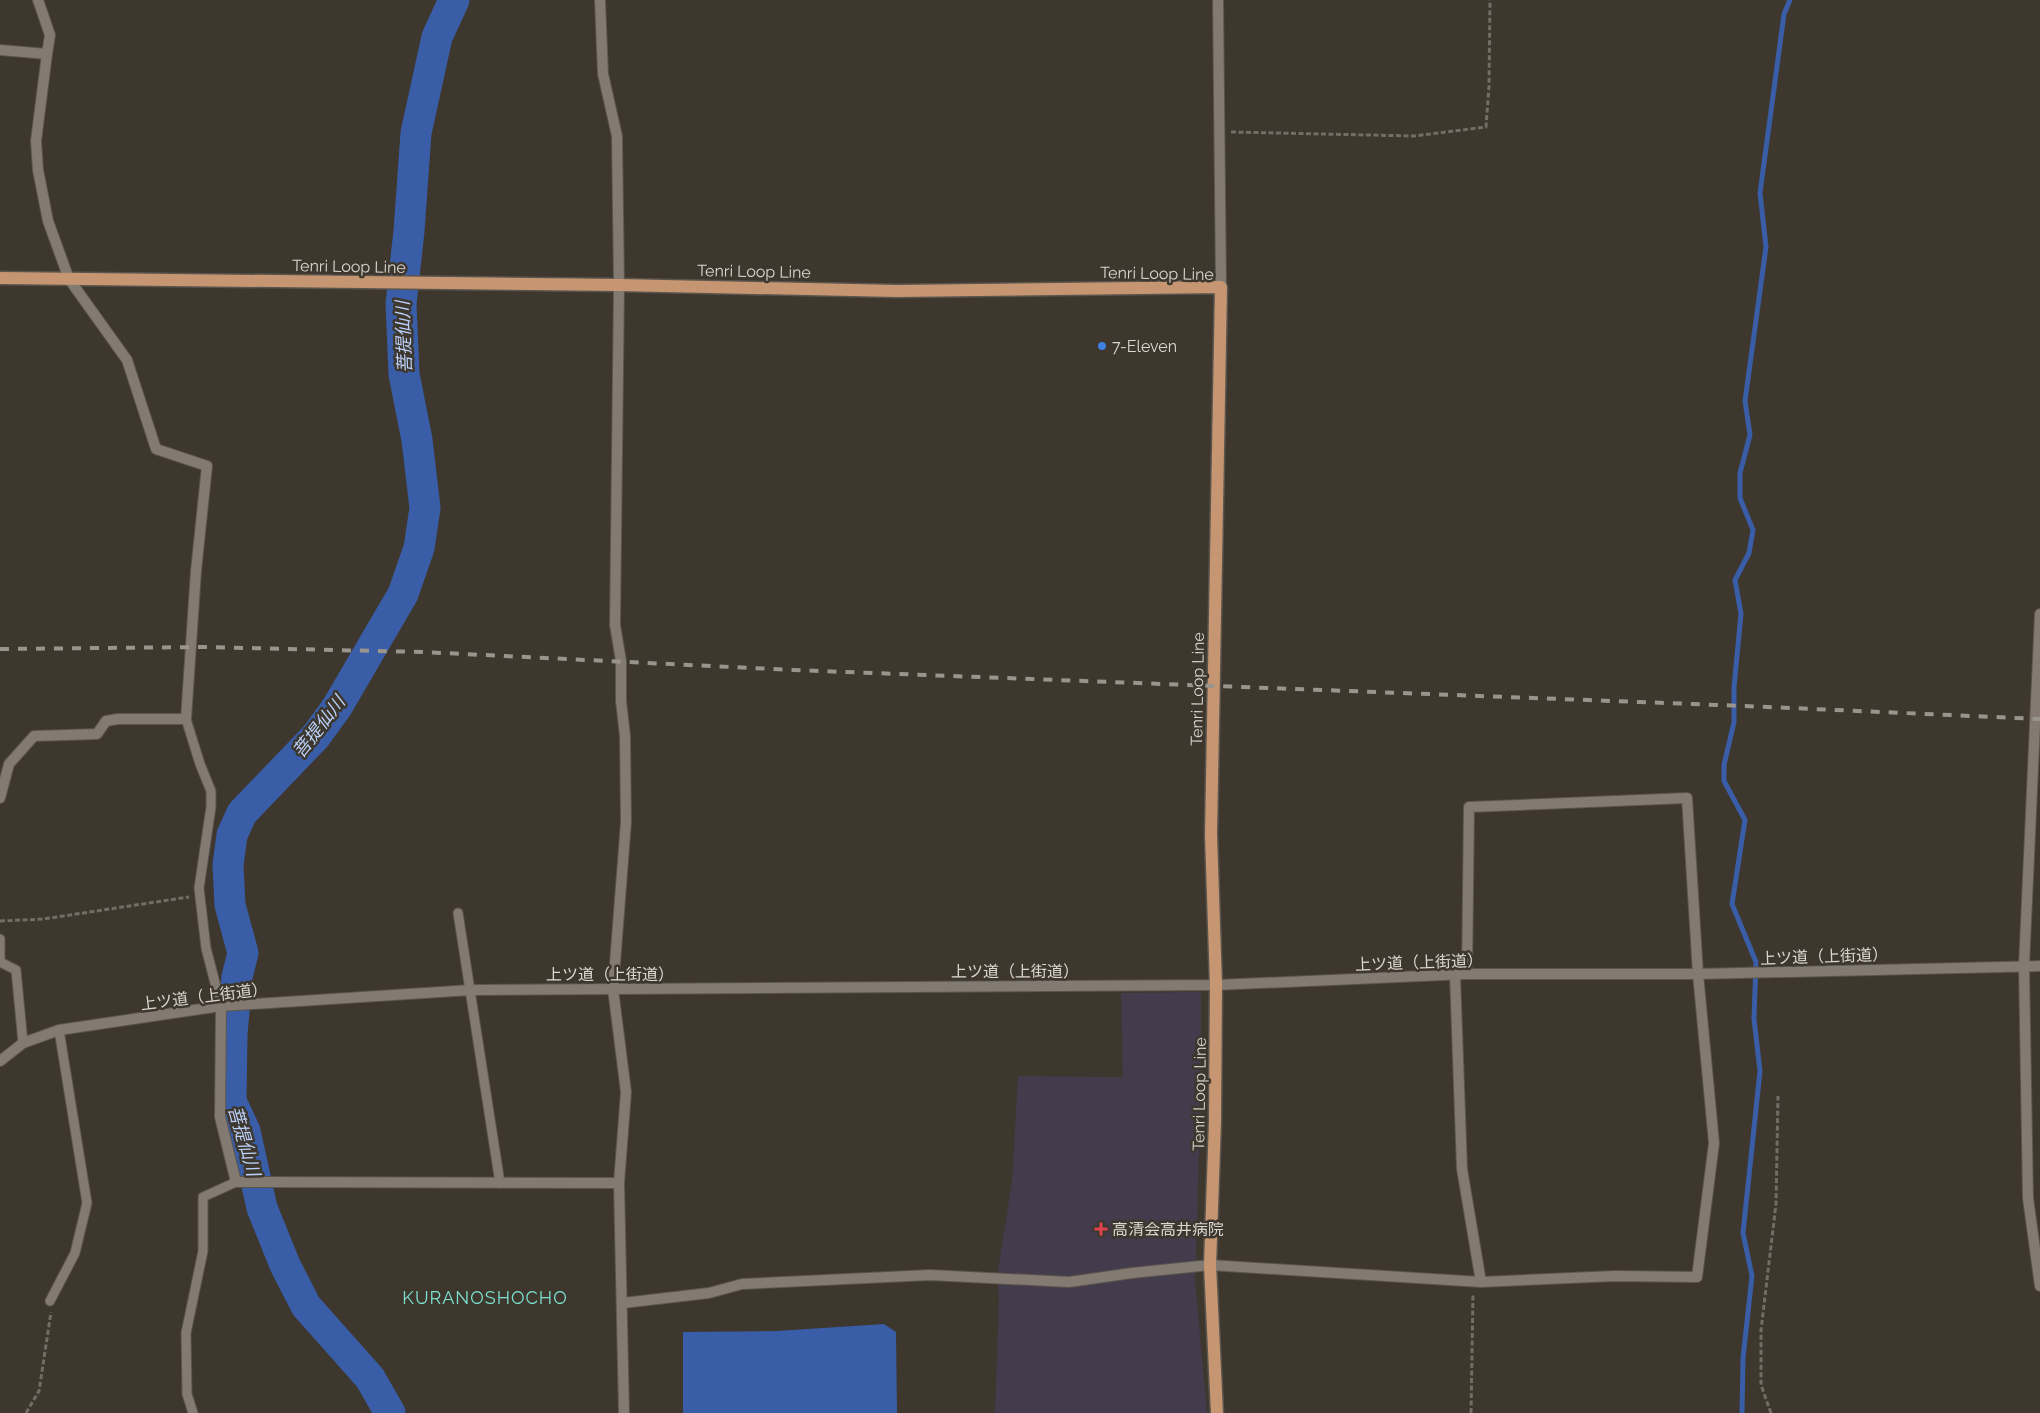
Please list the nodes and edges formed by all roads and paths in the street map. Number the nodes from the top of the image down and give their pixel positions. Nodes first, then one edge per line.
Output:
1 (38, 0) edge
2 (600, 0) edge
3 (1218, 0) edge
4 (1490, 0) edge
5 (0, 50) edge
6 (46, 54) junction
7 (1219, 132) junction
8 (0, 278) edge
9 (69, 279) junction
10 (619, 285) junction
11 (1221, 287) junction
12 (2040, 614) edge
13 (186, 719) junction
14 (0, 798) edge
15 (200, 895) junction
16 (458, 913) dead end
17 (0, 920) edge
18 (0, 939) edge
19 (2024, 966) junction
20 (2040, 966) edge
21 (1467, 974) junction
22 (1698, 974) junction
23 (1455, 975) junction
24 (1216, 985) junction
25 (613, 989) junction
26 (471, 990) junction
27 (221, 1006) junction
28 (59, 1030) junction
29 (23, 1043) junction
30 (0, 1061) edge
31 (1778, 1096) dead end
32 (236, 1182) junction
33 (500, 1183) junction
34 (619, 1183) junction
35 (1210, 1265) junction
36 (1477, 1281) junction
37 (2040, 1281) edge
38 (2040, 1286) edge
39 (52, 1299) joint
40 (623, 1303) junction
41 (26, 1413) edge
42 (193, 1413) edge
43 (624, 1413) edge
44 (1217, 1413) edge
45 (1471, 1413) edge
46 (1771, 1413) edge

1 - 6 street
2 - 10 street
3 - 7 street
4 - 7 path
5 - 6 street
6 - 9 street
7 - 11 street
8 - 9 main road, Tenri Loop Line
9 - 10 main road, Tenri Loop Line
9 - 13 street
10 - 11 main road, Tenri Loop Line
10 - 25 street
11 - 24 main road, Tenri Loop Line
12 - 19 street
13 - 14 street
13 - 15 lane
15 - 17 path
15 - 27 lane
16 - 26 lane
18 - 29 lane
19 - 20 street, 上ツ道（上街道）
19 - 22 street, 上ツ道（上街道）
19 - 37 street
21 - 22 street, 上ツ道（上街道）
21 - 22 street
21 - 23 street, 上ツ道（上街道）
22 - 36 street
23 - 24 street, 上ツ道（上街道）
23 - 36 street
24 - 25 street, 上ツ道（上街道）
24 - 35 main road, Tenri Loop Line
25 - 26 street, 上ツ道（上街道）
25 - 34 street
26 - 27 street, 上ツ道（上街道）
26 - 33 lane
27 - 28 street, 上ツ道（上街道）
27 - 32 street
28 - 29 street, 上ツ道（上街道）
28 - 39 lane
29 - 30 street, 上ツ道（上街道）
31 - 46 path
32 - 33 street
32 - 42 lane
33 - 34 street
34 - 40 street
35 - 36 street
35 - 40 street
35 - 44 main road, Tenri Loop Line
36 - 45 path
37 - 38 street
39 - 41 path
40 - 43 street

